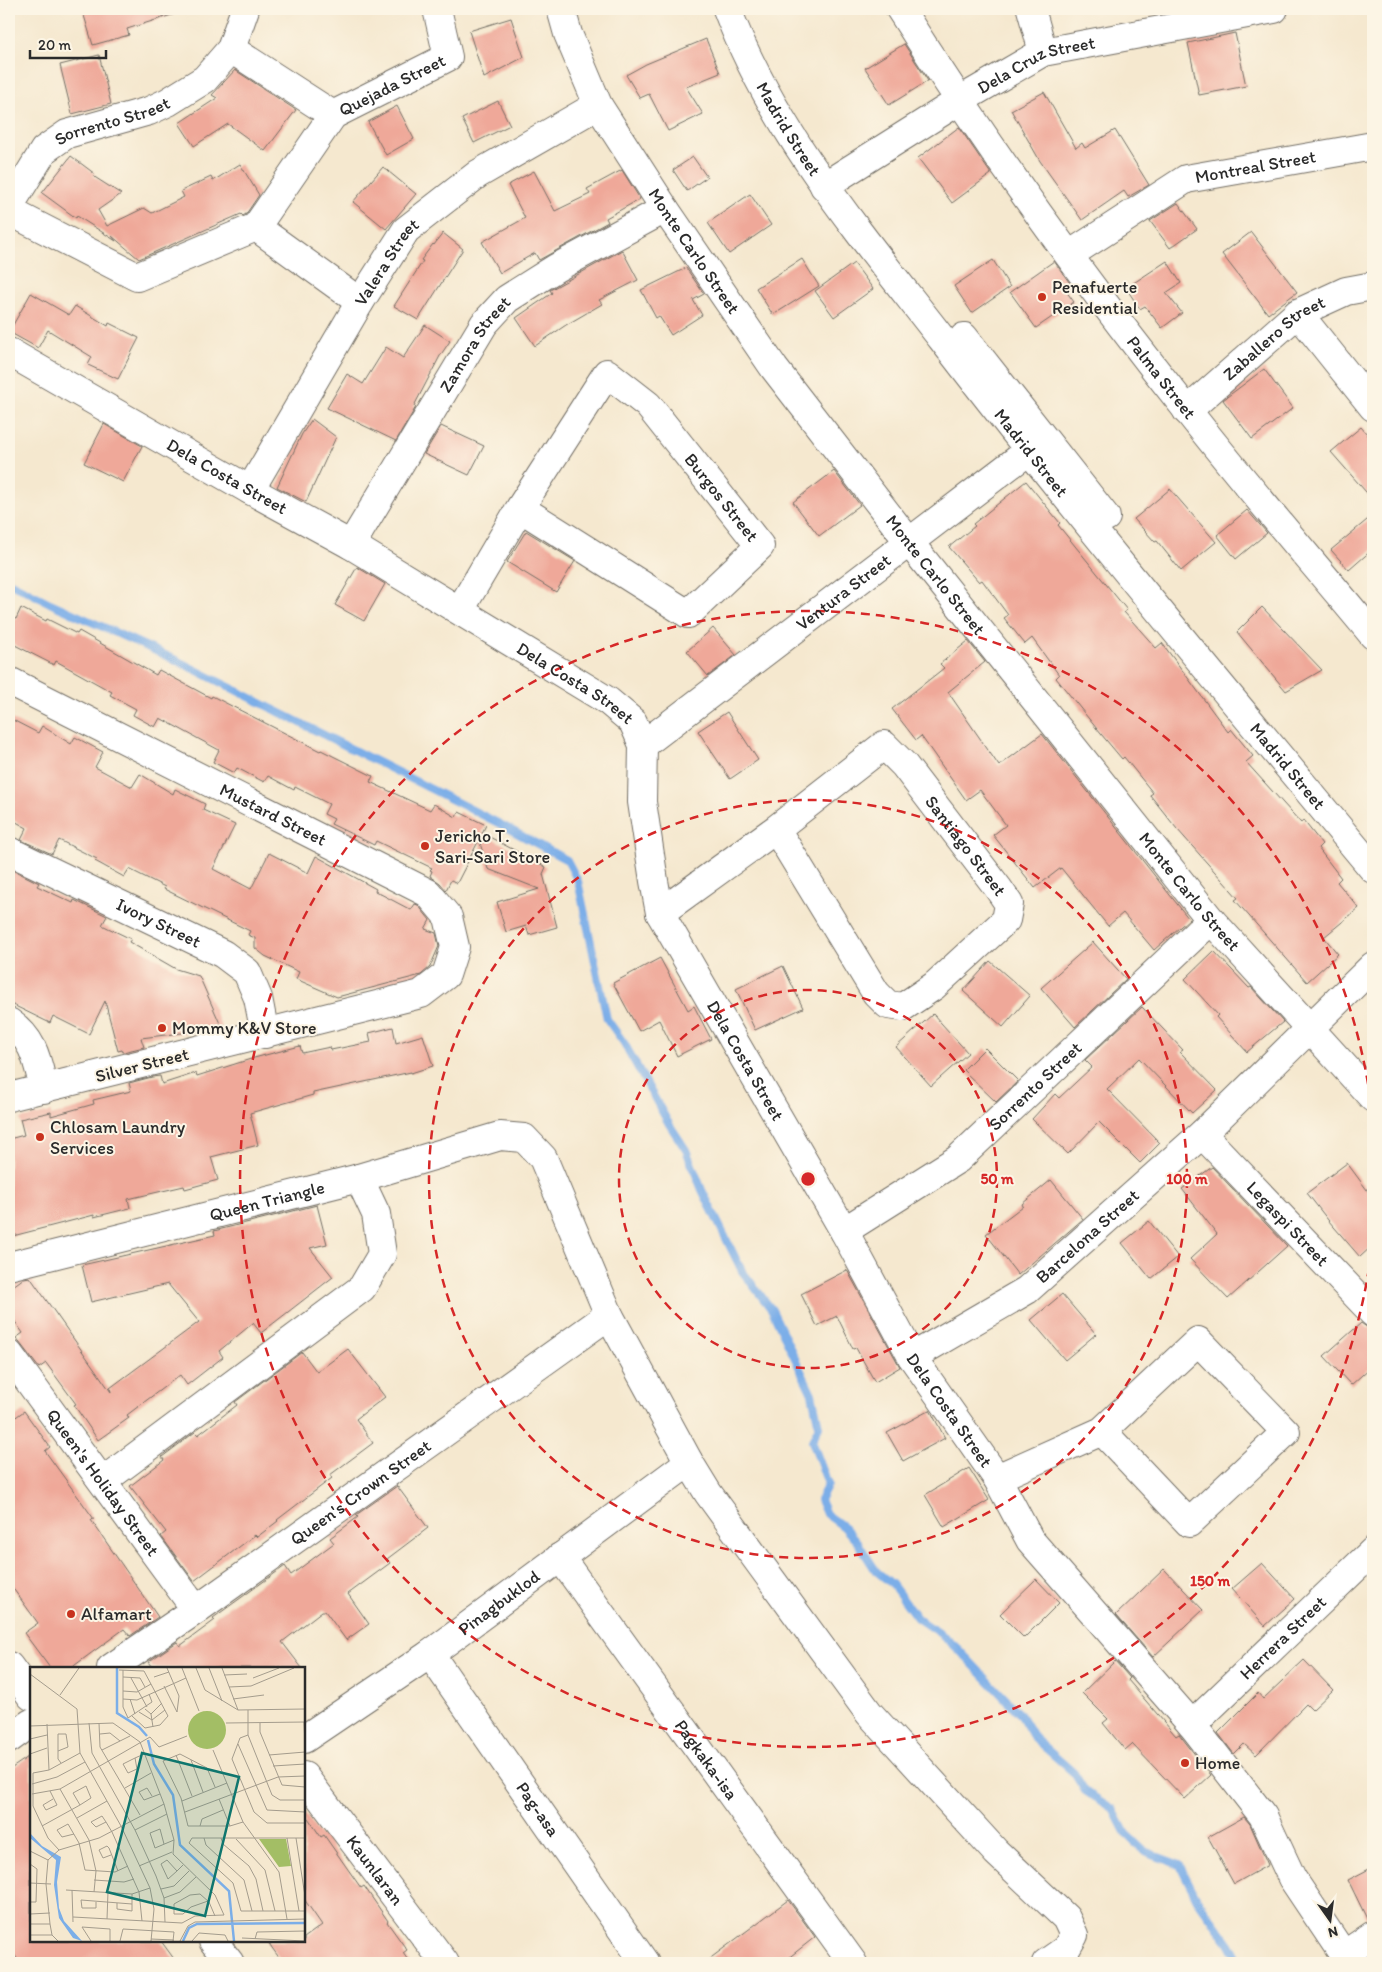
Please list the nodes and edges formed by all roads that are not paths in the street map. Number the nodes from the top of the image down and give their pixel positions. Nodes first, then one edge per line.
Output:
1 (245, 9) edge
2 (437, 9) edge
3 (561, 9) edge
4 (727, 9) edge
5 (740, 9) edge
6 (900, 9) edge
7 (1032, 9) edge
8 (1274, 9) edge
9 (231, 49) junction
10 (1043, 52) junction
11 (958, 101) junction
12 (598, 105) junction
13 (333, 115) junction
14 (1373, 146) edge
15 (830, 181) junction
16 (9, 206) edge
17 (665, 209) junction
18 (9, 211) edge
19 (256, 227) junction
20 (1068, 255) junction
21 (1373, 286) edge
22 (360, 302) junction
23 (1298, 313) junction
24 (9, 352) edge
25 (1373, 407) edge
26 (1187, 410) junction
27 (1037, 445) junction
28 (250, 490) junction
29 (520, 508) junction
30 (909, 542) junction
31 (351, 545) junction
32 (460, 610) junction
33 (1373, 635) edge
34 (9, 681) edge
35 (643, 746) junction
36 (776, 829) junction
37 (1373, 847) edge
38 (9, 851) edge
39 (1373, 869) edge
40 (660, 913) junction
41 (1210, 920) junction
42 (1373, 966) edge
43 (421, 994) joint
44 (9, 1022) edge
45 (1309, 1029) junction
46 (265, 1034) junction
47 (44, 1089) junction
48 (9, 1097) edge
49 (1373, 1098) edge
50 (1202, 1134) junction
51 (359, 1178) junction
52 (844, 1231) junction
53 (9, 1266) edge
54 (1373, 1313) edge
55 (609, 1315) junction
56 (9, 1354) edge
57 (912, 1357) junction
58 (1102, 1431) junction
59 (689, 1462) junction
60 (997, 1478) junction
61 (103, 1482) junction
62 (1373, 1551) edge
63 (560, 1557) junction
64 (196, 1610) junction
65 (430, 1654) junction
66 (9, 1666) edge
67 (113, 1667) edge
68 (30, 1695) edge
69 (30, 1725) edge
70 (1192, 1725) junction
71 (305, 1738) edge
72 (9, 1739) edge
73 (305, 1777) edge
74 (1373, 1935) edge
75 (214, 1942) edge
76 (1347, 1959) edge
77 (230, 1963) edge
78 (445, 1963) edge
79 (645, 1963) edge
80 (853, 1963) edge
81 (1046, 1963) edge

1 - 9 street, Sorrento Street
2 - 13 street, Quejada Street
3 - 12 street, Monte Carlo Street
4 - 15 street, Madrid Street
5 - 15 street, Madrid Street
6 - 11 street, Palma Street
7 - 10 street
8 - 10 street, Dela Cruz Street
9 - 13 street
9 - 16 street, Sorrento Street
10 - 11 street, Dela Cruz Street
11 - 15 street, Dela Cruz Street
11 - 20 street, Palma Street
12 - 17 street, Monte Carlo Street
12 - 22 street, Valera Street
13 - 19 street, Quejada Street
14 - 20 street, Montreal Street
15 - 27 street, Madrid Street
17 - 30 street, Monte Carlo Street
17 - 31 street, Zamora Street
18 - 19 street
19 - 22 street
20 - 26 street, Palma Street
21 - 23 street, Zaballero Street
22 - 28 street, Valera Street
23 - 25 street
23 - 26 street, Zaballero Street
24 - 28 street, Dela Costa Street
26 - 33 street, Palma Street
27 - 30 street, Ventura Street
27 - 37 street, Madrid Street
27 - 39 street, Madrid Street
28 - 31 street, Dela Costa Street
29 - 29 street, Burgos Street
29 - 32 street, Burgos Street
30 - 35 street, Ventura Street
30 - 41 street, Monte Carlo Street
31 - 32 street, Dela Costa Street
32 - 35 street, Dela Costa Street
34 - 43 street, Mustard Street
35 - 40 street, Dela Costa Street
36 - 36 street, Santiago Street
36 - 40 street, Santiago Street
38 - 46 street, Ivory Street
40 - 52 street, Dela Costa Street
41 - 45 street, Monte Carlo Street
41 - 52 street, Sorrento Street
42 - 45 street, Barcelona Street
43 - 46 street, Silver Street
44 - 47 street
45 - 49 street, Monte Carlo Street
45 - 50 street, Barcelona Street
46 - 47 street, Silver Street
47 - 48 street, Silver Street
50 - 54 street, Legaspi Street
50 - 57 street, Barcelona Street
51 - 53 street, Queen Triangle
51 - 55 street, Queen Triangle
51 - 61 street
52 - 57 street, Dela Costa Street
55 - 59 street
55 - 64 street, Queen's Crown Street
56 - 61 street, Queen's Holiday Street
57 - 60 street, Dela Costa Street
58 - 58 street
58 - 60 street
59 - 63 street, Pinagbuklod
59 - 81 street
60 - 70 street, Dela Costa Street
61 - 64 street, Queen's Holiday Street
62 - 70 street, Herrera Street
63 - 65 street, Pinagbuklod
63 - 80 street, Pagkaka-isa
64 - 67 street, Queen's Crown Street
65 - 71 street, Pinagbuklod
65 - 79 street, Pag-asa
66 - 68 street
69 - 72 street
70 - 76 street, Dela Costa Street
73 - 78 street, Kaunlaran
74 - 76 street
75 - 77 street

